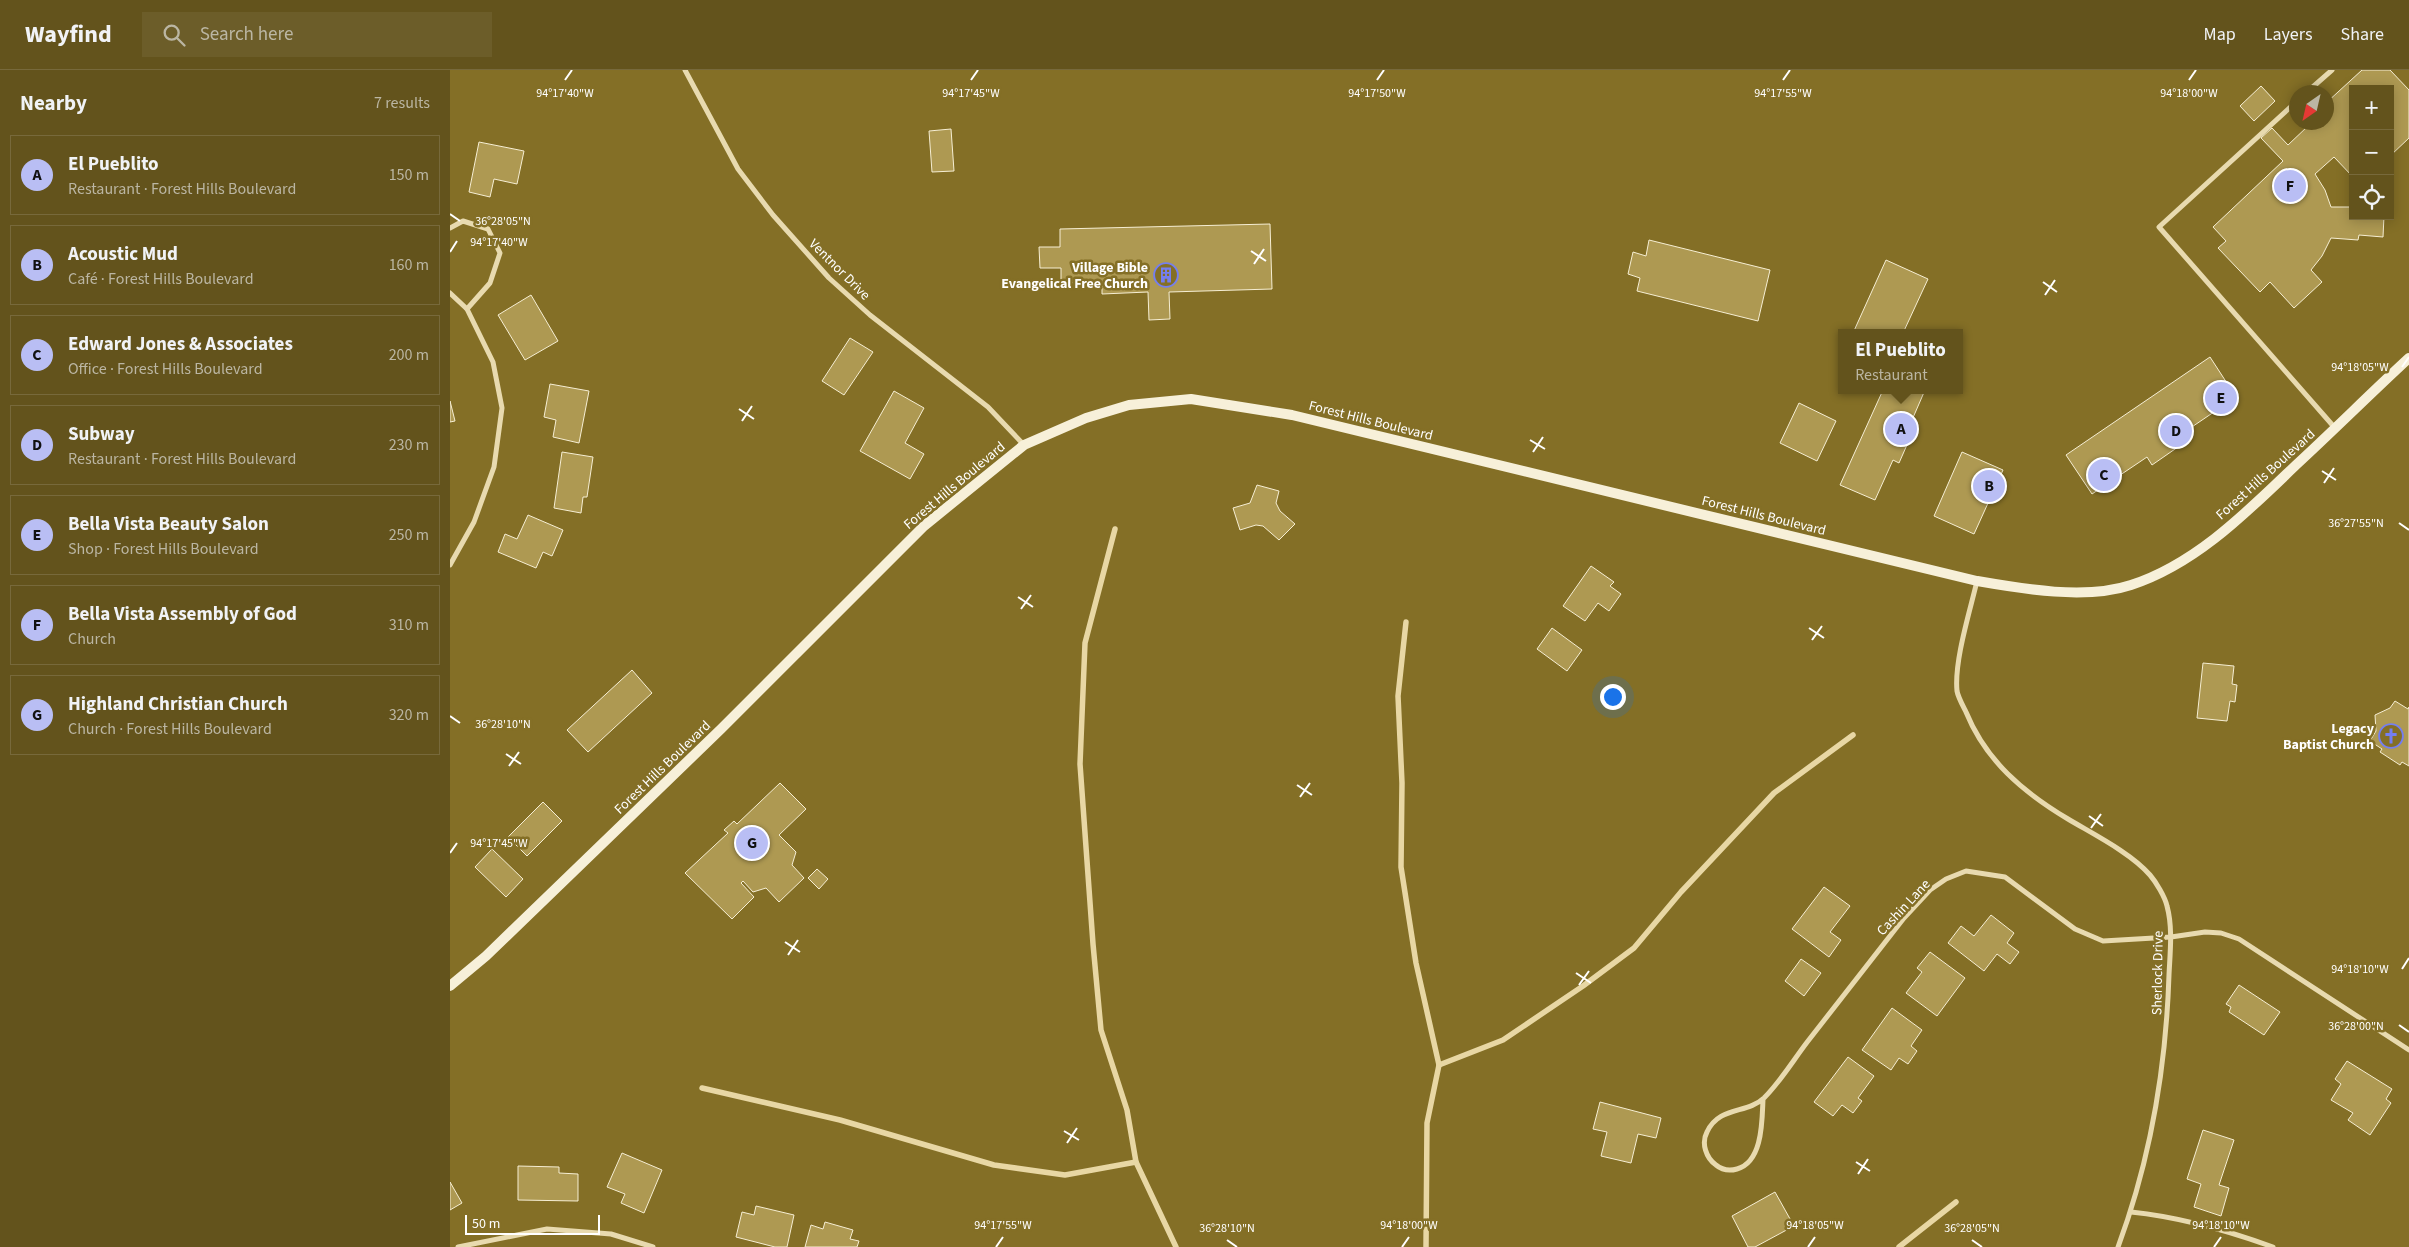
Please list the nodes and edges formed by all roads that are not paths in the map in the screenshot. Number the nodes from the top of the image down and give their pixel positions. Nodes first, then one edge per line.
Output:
1 (685, 70) edge
2 (2332, 70) edge
3 (2315, 85) edge
4 (2289, 108) edge
5 (450, 228) edge
6 (450, 293) edge
7 (467, 309) junction
8 (2409, 358) edge
9 (2336, 428) junction
10 (1024, 445) junction
11 (450, 565) edge
12 (1977, 581) junction
13 (2171, 937) junction
14 (450, 986) edge
15 (2409, 1050) edge
16 (1763, 1099) junction
17 (2131, 1212) junction
18 (458, 1247) edge
19 (653, 1247) edge
20 (2118, 1247) edge
21 (2273, 1247) edge

1 - 10 street, Ventnor Drive
2 - 3 street
4 - 9 street
5 - 7 street
6 - 7 street
7 - 11 street
8 - 9 main road, Forest Hills Boulevard
9 - 12 main road, Forest Hills Boulevard
10 - 12 main road, Forest Hills Boulevard
10 - 14 main road, Forest Hills Boulevard
12 - 13 street, Sherlock Drive
13 - 15 street, Cashin Lane
13 - 16 street, Cashin Lane
13 - 17 street, Sherlock Drive
16 - 16 street
17 - 20 street, Sherlock Drive
17 - 21 street
18 - 19 street

